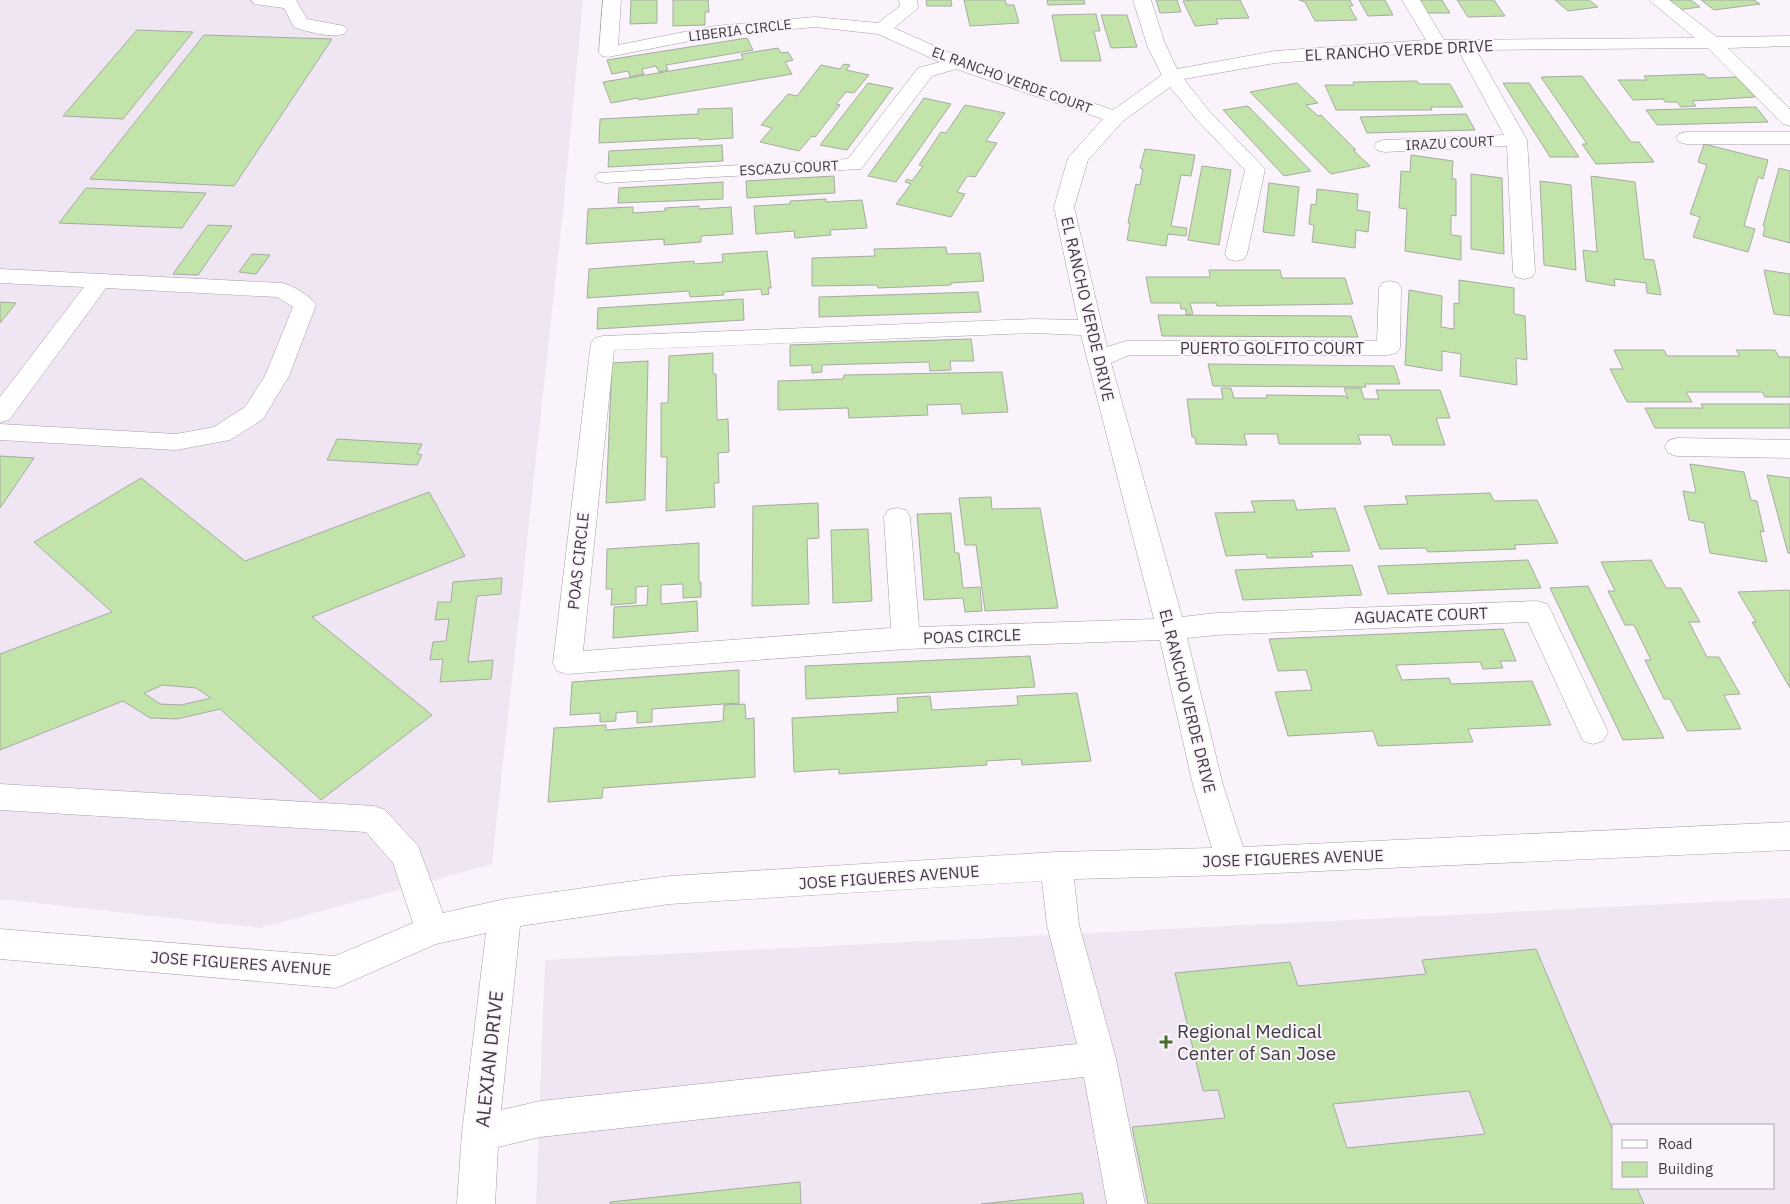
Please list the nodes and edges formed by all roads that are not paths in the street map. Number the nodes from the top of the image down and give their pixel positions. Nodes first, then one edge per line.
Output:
1 (260, 0) edge
2 (612, 0) edge
3 (908, 0) edge
4 (1142, 0) edge
5 (1411, 0) edge
6 (1658, 0) edge
7 (290, 2) edge
8 (882, 29) junction
9 (338, 30) dead end
10 (1790, 41) edge
11 (1713, 43) junction
12 (1438, 46) junction
13 (1465, 46) junction
14 (957, 63) junction
15 (1172, 76) junction
16 (1116, 117) junction
17 (1790, 120) edge
18 (1686, 138) dead end
19 (1790, 138) edge
20 (1517, 140) junction
21 (1384, 146) dead end
22 (605, 177) dead end
23 (1236, 254) dead end
24 (1524, 272) dead end
25 (0, 276) edge
26 (100, 281) junction
27 (1390, 288) dead end
28 (1092, 328) junction
29 (1098, 359) junction
30 (0, 414) edge
31 (0, 432) edge
32 (1677, 447) dead end
33 (1790, 449) edge
34 (897, 517) dead end
35 (1171, 629) junction
36 (906, 638) junction
37 (1592, 732) dead end
38 (0, 797) edge
39 (1790, 836) edge
40 (1232, 861) junction
41 (1056, 866) junction
42 (505, 914) junction
43 (432, 930) junction
44 (0, 944) edge
45 (1098, 1058) junction
46 (480, 1133) junction
47 (476, 1204) edge
48 (1126, 1204) edge

1 - 7 street
2 - 8 street, LIBERIA CIRCLE
3 - 8 street
4 - 15 street
5 - 12 street
6 - 11 street
7 - 9 street
8 - 14 street, EL RANCHO VERDE COURT
10 - 11 street, EL RANCHO VERDE DRIVE
11 - 13 street, EL RANCHO VERDE DRIVE
11 - 17 street
12 - 13 street, EL RANCHO VERDE DRIVE
12 - 15 street, EL RANCHO VERDE DRIVE
13 - 20 street, IRAZU COURT
14 - 16 street, EL RANCHO VERDE COURT
14 - 22 street, ESCAZU COURT
15 - 16 street, EL RANCHO VERDE DRIVE
15 - 23 street
16 - 28 street, EL RANCHO VERDE DRIVE
18 - 19 street
20 - 21 street, IRAZU COURT
20 - 24 street, IRAZU COURT
25 - 26 street
26 - 30 street
26 - 31 street
27 - 29 street, PUERTO GOLFITO COURT
28 - 29 street, EL RANCHO VERDE DRIVE
28 - 36 street, POAS CIRCLE
29 - 35 street, EL RANCHO VERDE DRIVE
32 - 33 street
34 - 36 street
35 - 36 street, POAS CIRCLE
35 - 37 street, AGUACATE COURT
35 - 40 street, EL RANCHO VERDE DRIVE
38 - 43 street
39 - 40 street, JOSE FIGUERES AVENUE
40 - 41 street, JOSE FIGUERES AVENUE
41 - 42 street, JOSE FIGUERES AVENUE
41 - 45 street
42 - 43 street, JOSE FIGUERES AVENUE
42 - 46 street, ALEXIAN DRIVE
43 - 44 street, JOSE FIGUERES AVENUE
45 - 46 street
45 - 48 street
46 - 47 street, ALEXIAN DRIVE

